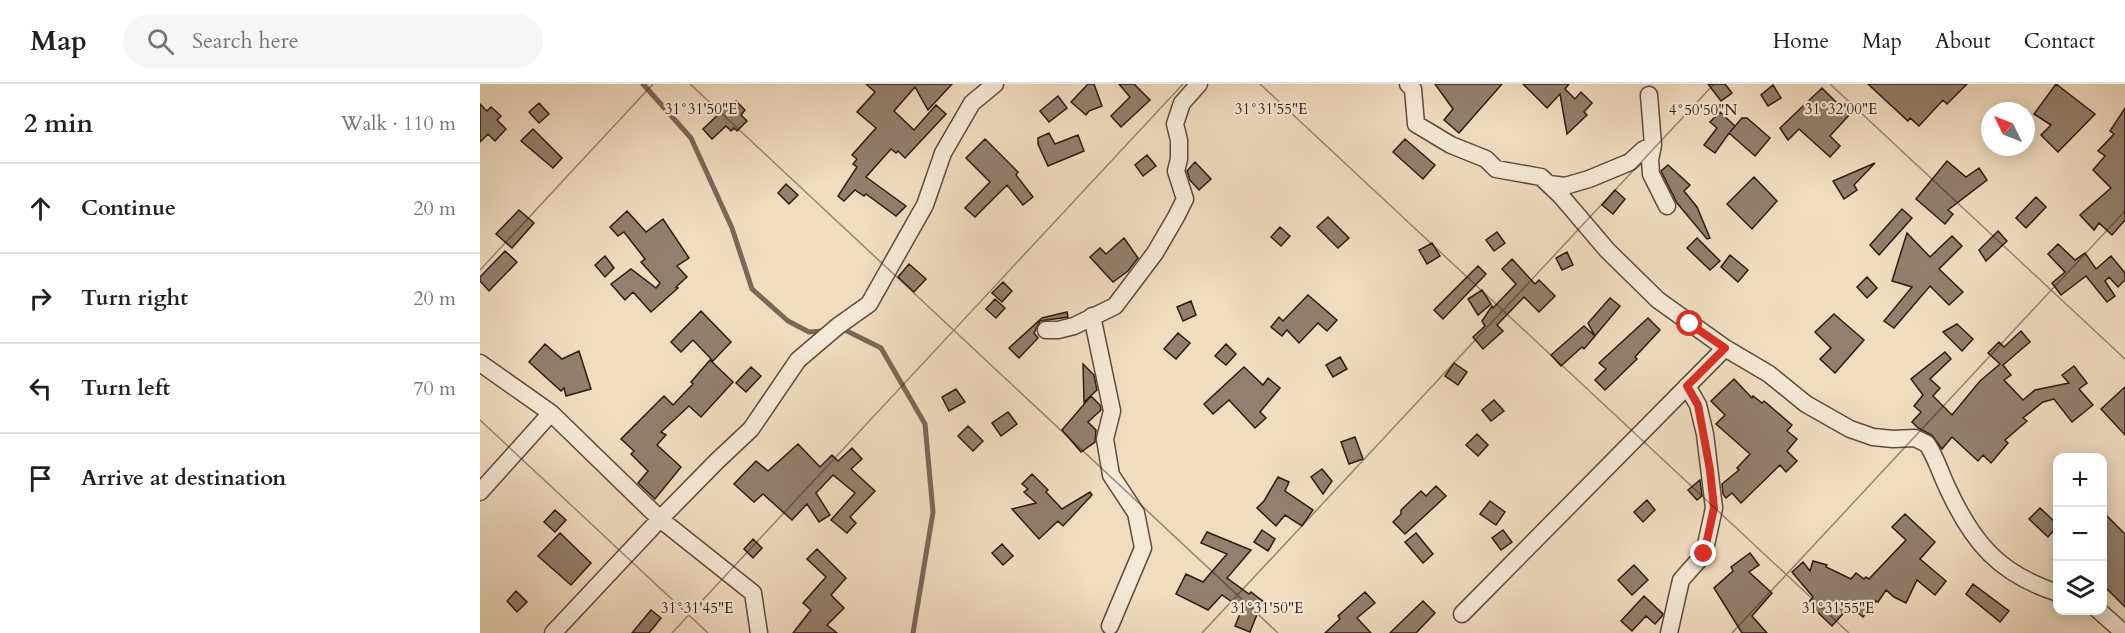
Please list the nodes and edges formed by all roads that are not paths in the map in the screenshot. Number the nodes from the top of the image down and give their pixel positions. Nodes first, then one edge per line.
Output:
1 (995, 84) edge
2 (1199, 84) edge
3 (1408, 84) edge
4 (1649, 95) dead end
5 (1653, 145) junction
6 (1549, 184) junction
7 (1667, 206) dead end
8 (1092, 316) junction
9 (1046, 330) dead end
10 (1725, 348) junction
11 (480, 363) edge
12 (1687, 386) junction
13 (551, 412) junction
14 (480, 492) edge
15 (660, 519) junction
16 (2053, 590) edge
17 (753, 593) junction
18 (1462, 614) dead end
19 (2104, 615) edge
20 (1110, 626) dead end
21 (553, 633) edge
22 (751, 633) edge
23 (759, 633) edge
24 (1669, 633) edge
25 (2124, 633) edge

1 - 15 street
2 - 8 street
3 - 6 street
4 - 5 street
5 - 6 street
5 - 7 street
6 - 10 street
8 - 9 street
8 - 20 street
10 - 12 street
10 - 16 street
11 - 13 street
12 - 18 street
12 - 24 street
13 - 14 street
13 - 15 street
15 - 17 street
15 - 21 street
17 - 22 street
17 - 23 street
19 - 25 street

